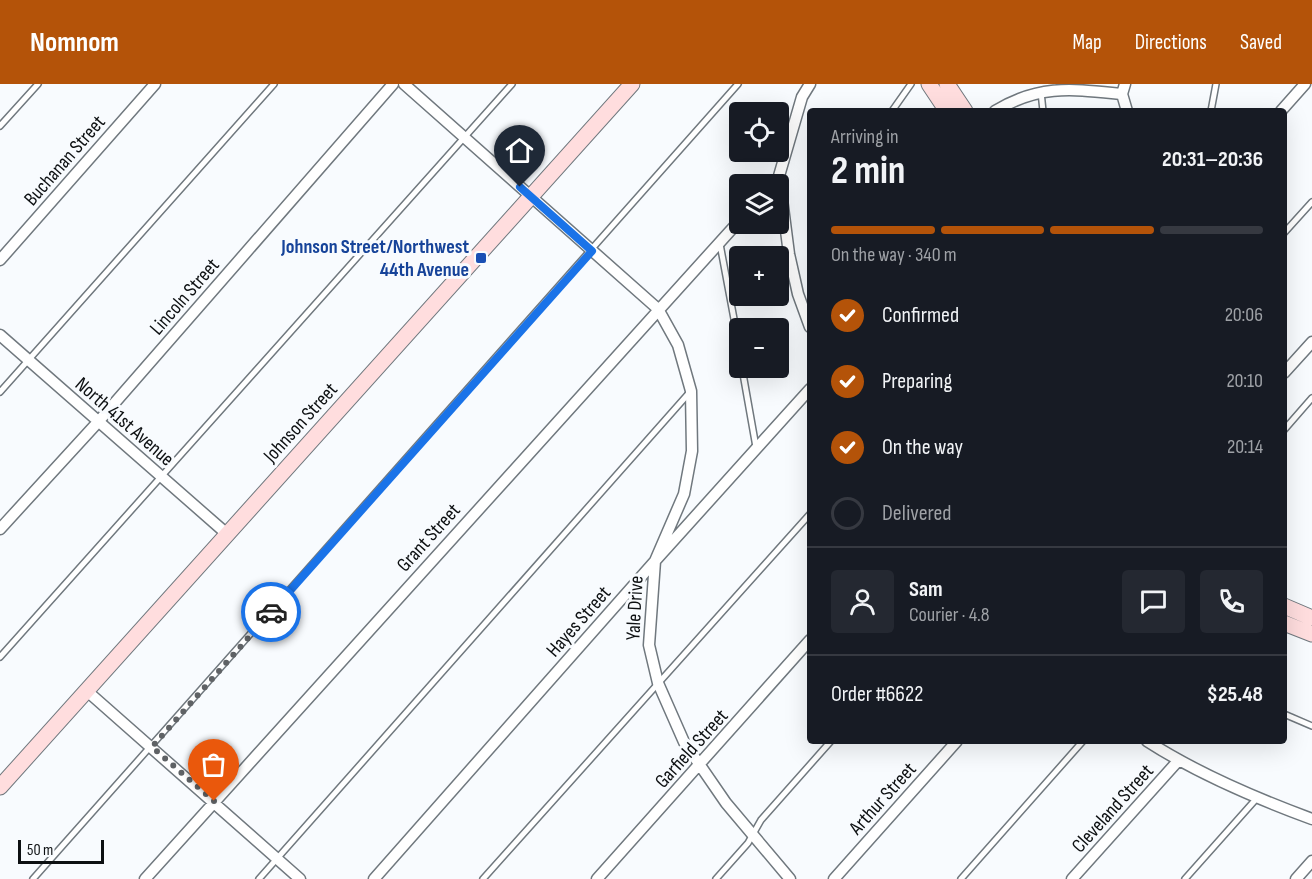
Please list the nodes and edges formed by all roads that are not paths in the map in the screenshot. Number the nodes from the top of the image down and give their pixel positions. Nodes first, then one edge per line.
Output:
1 (38, 84) edge
2 (155, 84) edge
3 (274, 84) edge
4 (393, 84) edge
5 (404, 84) edge
6 (512, 84) edge
7 (632, 84) edge
8 (738, 84) edge
9 (810, 84) edge
10 (911, 84) edge
11 (929, 84) edge
12 (947, 84) edge
13 (1216, 84) edge
14 (1305, 84) edge
15 (1124, 89) edge
16 (1041, 91) junction
17 (894, 108) edge
18 (945, 108) edge
19 (963, 108) edge
20 (1001, 108) edge
21 (1043, 108) edge
22 (1127, 108) edge
23 (1212, 108) edge
24 (1284, 108) edge
25 (0, 126) edge
26 (464, 138) junction
27 (777, 174) edge
28 (531, 197) junction
29 (1312, 202) edge
30 (1287, 230) edge
31 (729, 232) edge
32 (785, 234) edge
33 (720, 241) junction
34 (592, 251) junction
35 (0, 260) edge
36 (658, 309) junction
37 (734, 318) edge
38 (807, 319) edge
39 (0, 335) edge
40 (1311, 344) edge
41 (29, 360) junction
42 (1287, 370) edge
43 (744, 378) edge
44 (691, 391) junction
45 (0, 392) edge
46 (807, 392) edge
47 (1312, 399) edge
48 (98, 422) junction
49 (1287, 427) edge
50 (757, 448) junction
51 (162, 477) junction
52 (807, 517) edge
53 (0, 529) edge
54 (227, 534) junction
55 (655, 561) junction
56 (1287, 607) edge
57 (1312, 618) edge
58 (1287, 624) edge
59 (1312, 634) edge
60 (807, 643) edge
61 (0, 657) edge
62 (658, 683) junction
63 (87, 691) junction
64 (1287, 715) edge
65 (1312, 726) edge
66 (828, 744) edge
67 (954, 744) edge
68 (1080, 744) edge
69 (1152, 744) edge
70 (152, 747) junction
71 (1178, 761) junction
72 (700, 764) junction
73 (0, 787) edge
74 (1257, 798) junction
75 (214, 801) junction
76 (1312, 819) edge
77 (752, 834) junction
78 (278, 859) junction
79 (1312, 861) edge
80 (33, 879) edge
81 (145, 879) edge
82 (259, 879) edge
83 (300, 879) edge
84 (374, 879) edge
85 (483, 879) edge
86 (597, 879) edge
87 (716, 879) edge
88 (790, 879) edge
89 (834, 879) edge
90 (961, 879) edge
91 (1072, 879) edge
92 (1185, 879) edge
93 (1296, 879) edge

1 - 25 lane
2 - 35 street, Buchanan Street
3 - 41 lane
4 - 48 street, Lincoln Street
5 - 26 street, Yale Drive
6 - 26 lane
7 - 28 street, Johnson Street
8 - 34 lane
9 - 27 street
10 - 17 lane
11 - 18 street
12 - 19 street
13 - 23 lane
14 - 24 street
15 - 16 street
15 - 22 street
16 - 20 street
16 - 21 lane
26 - 28 street, Yale Drive
26 - 51 lane
28 - 34 street, Yale Drive
28 - 54 street, Johnson Street
29 - 30 lane
31 - 33 street, Grant Street
32 - 38 street
33 - 36 street, Grant Street
33 - 37 lane
34 - 36 street, Yale Drive
34 - 70 lane
36 - 44 street, Yale Drive
36 - 75 street, Grant Street
39 - 41 street, North 41st Avenue
40 - 42 street
41 - 45 lane
41 - 48 street, North 41st Avenue
43 - 50 lane
44 - 55 street, Yale Drive
44 - 78 lane
46 - 50 street, Hayes Street
47 - 49 lane
48 - 51 street, North 41st Avenue
48 - 53 street, Lincoln Street
50 - 55 street, Hayes Street
51 - 54 street, North 41st Avenue
51 - 61 lane
52 - 62 lane
54 - 63 street, Johnson Street
55 - 62 street, Yale Drive
55 - 84 street, Hayes Street
56 - 57 street
58 - 59 street
60 - 72 street, Garfield Street
62 - 72 street, Yale Drive
62 - 85 lane
63 - 70 street
63 - 73 street, Johnson Street
64 - 65 lane
66 - 77 lane
67 - 89 street, Arthur Street
68 - 90 lane
69 - 71 street
70 - 75 street
70 - 80 lane
71 - 74 street
71 - 91 street, Cleveland Street
72 - 77 street, Yale Drive
72 - 86 street, Garfield Street
74 - 76 street
74 - 92 lane
75 - 78 street
75 - 81 street, Grant Street
77 - 87 lane
77 - 88 street, Yale Drive
78 - 82 lane
78 - 83 street
79 - 93 street

